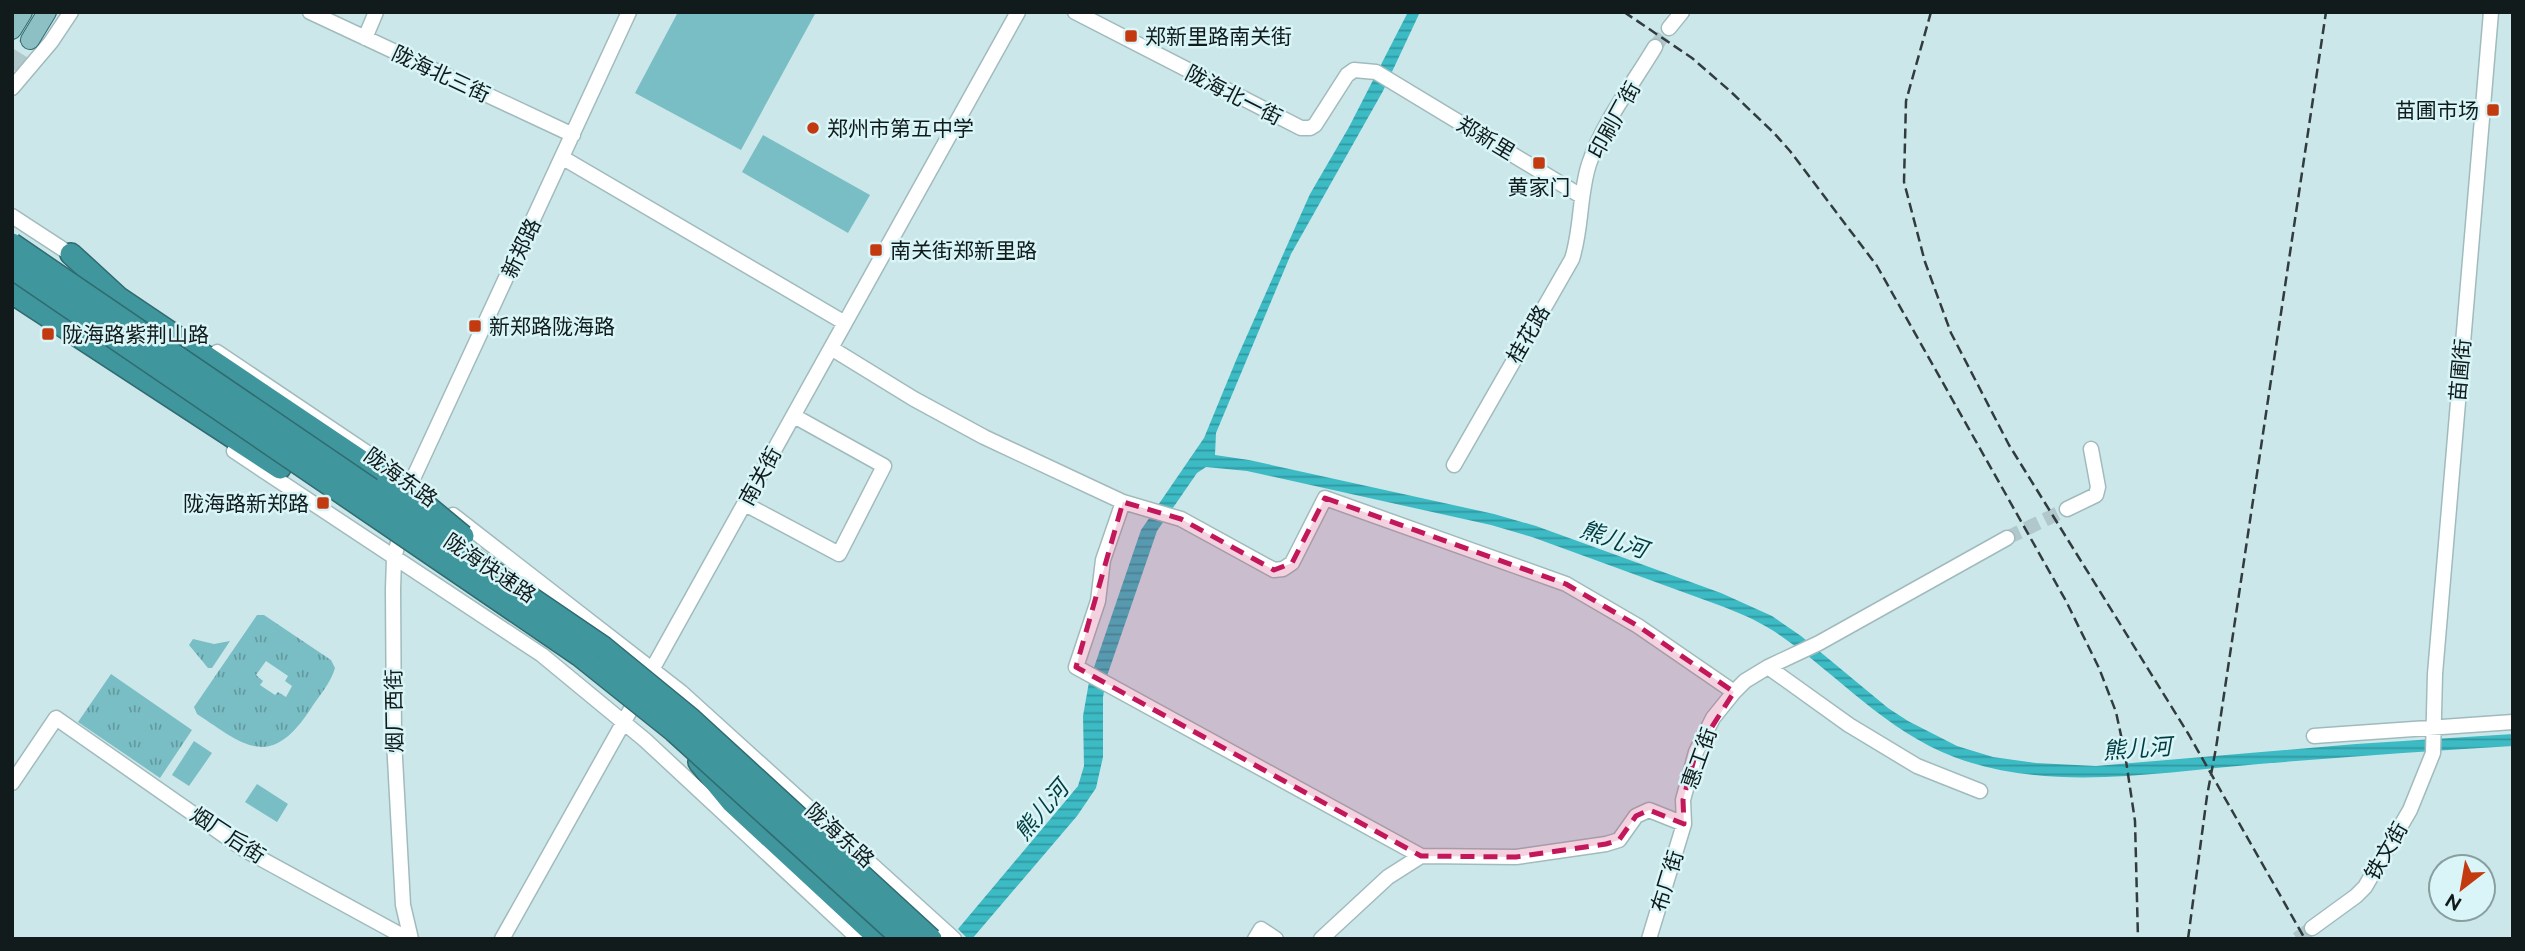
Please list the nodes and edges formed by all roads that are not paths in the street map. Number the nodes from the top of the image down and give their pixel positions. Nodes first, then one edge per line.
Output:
1 (23, 12) edge
2 (47, 12) edge
3 (71, 12) edge
4 (310, 12) edge
5 (376, 12) edge
6 (629, 12) edge
7 (1018, 12) edge
8 (1075, 12) edge
9 (1682, 12) edge
10 (2491, 12) edge
11 (1669, 28) tunnel mouth
12 (12, 30) tunnel mouth
13 (365, 38) junction
14 (30, 40) tunnel mouth
15 (1655, 47) tunnel mouth
16 (1376, 72) joint
17 (12, 88) edge
18 (573, 135) junction
19 (563, 158) junction
20 (1581, 196) junction
21 (12, 216) edge
22 (12, 244) edge
23 (71, 254) junction
24 (12, 268) edge
25 (12, 293) edge
26 (12, 302) edge
27 (845, 323) junction
28 (831, 348) junction
29 (793, 416) junction
30 (2091, 450) dead end
31 (1454, 465) dead end
32 (411, 483) junction
33 (1123, 502) junction
34 (745, 503) junction
35 (2067, 509) tunnel mouth
36 (2007, 538) tunnel mouth
37 (394, 559) junction
38 (539, 601) junction
39 (526, 619) junction
40 (1768, 667) junction
41 (653, 668) junction
42 (1734, 692) junction
43 (623, 722) junction
44 (2513, 722) edge
45 (2435, 729) junction
46 (674, 731) junction
47 (2314, 736) dead end
48 (2433, 753) joint
49 (12, 783) edge
50 (1980, 791) dead end
51 (1685, 824) junction
52 (1421, 856) junction
53 (2312, 928) tunnel mouth
54 (409, 939) edge
55 (502, 939) edge
56 (859, 939) edge
57 (880, 939) edge
58 (903, 939) edge
59 (931, 939) edge
60 (954, 939) edge
61 (1255, 939) edge
62 (1276, 939) edge
63 (1321, 939) edge
64 (1649, 939) edge

1 - 12 main road
2 - 14 main road
3 - 17 street
4 - 13 street, 陇海北三街
5 - 13 street
6 - 18 street, 新郑路
7 - 27 street, 南关街
8 - 16 street, 陇海北一街
9 - 11 street
10 - 45 street, 苗圃街
13 - 18 street, 陇海北三街
15 - 20 street, 印刷厂街
16 - 20 street, 郑新里
18 - 19 street, 新郑路
19 - 27 street
19 - 32 street, 新郑路
20 - 31 street, 桂花路
21 - 23 street, 陇海东路
22 - 38 highway, 陇海快速路, bridge
23 - 32 street, 陇海东路
23 - 38 highway, bridge
24 - 39 highway, 陇海快速路, bridge
25 - 39 highway, bridge
26 - 37 street
27 - 28 street, 南关街
28 - 29 street, 南关街
28 - 33 street
29 - 34 street, 南关街
29 - 34 street
30 - 35 street
32 - 37 street, 烟厂西街
32 - 41 street, 陇海东路
33 - 42 street
33 - 52 street
34 - 41 street, 南关街
36 - 40 street, 惠工街
37 - 43 street
37 - 54 street, 烟厂西街
38 - 59 highway, 陇海快速路, bridge
39 - 46 highway, 陇海快速路, bridge
40 - 42 street, 惠工街
40 - 50 street
41 - 43 street, 南关街
41 - 60 street, 陇海东路
42 - 51 street, 惠工街
43 - 55 street, 南关街
43 - 56 street
44 - 45 street
45 - 47 street
45 - 48 street, 苗圃街
46 - 57 highway, bridge
46 - 58 highway, 陇海快速路, bridge
48 - 53 street, 铁文街
49 - 54 street, 烟厂后街
51 - 52 street
51 - 64 street, 布厂街
52 - 63 street
61 - 62 street

